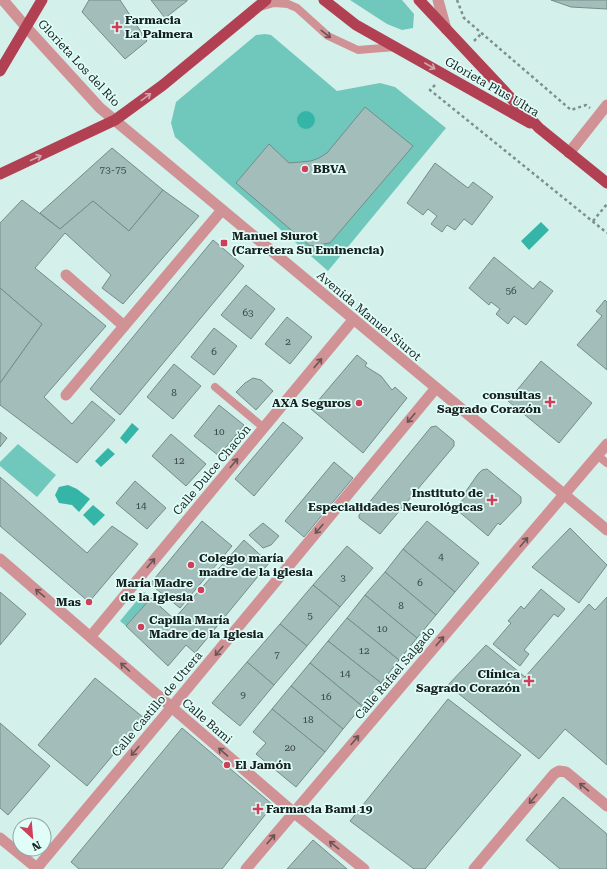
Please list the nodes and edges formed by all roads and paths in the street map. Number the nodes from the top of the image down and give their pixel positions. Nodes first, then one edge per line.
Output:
1 (3, 0) edge
2 (42, 0) edge
3 (266, 0) edge
4 (324, 0) edge
5 (419, 0) edge
6 (438, 0) edge
7 (456, 0) edge
8 (296, 4) edge
9 (254, 9) junction
10 (26, 26) junction
11 (446, 29) junction
12 (396, 47) junction
13 (0, 71) edge
14 (434, 85) dead end
15 (607, 105) edge
16 (589, 107) dead end
17 (115, 120) junction
18 (539, 128) junction
19 (569, 153) junction
20 (0, 174) edge
21 (607, 183) edge
22 (607, 204) edge
23 (222, 210) junction
24 (593, 221) junction
25 (607, 233) edge
26 (66, 275) dead end
27 (353, 320) junction
28 (124, 326) junction
29 (215, 387) dead end
30 (436, 388) junction
31 (66, 395) dead end
32 (264, 428) junction
33 (607, 444) edge
34 (598, 456) junction
35 (607, 463) edge
36 (565, 494) junction
37 (607, 530) edge
38 (0, 559) edge
39 (91, 636) junction
40 (171, 708) junction
41 (607, 806) edge
42 (294, 812) junction
43 (0, 838) edge
44 (37, 869) edge
45 (246, 869) edge
46 (364, 869) edge
47 (474, 869) edge

1 - 10 street
2 - 10 main road
3 - 9 main road, Glorieta Los del Río
4 - 12 main road, Glorieta Plus Ultra
5 - 11 main road, Glorieta Plus Ultra
6 - 11 street
7 - 16 path
8 - 9 lane
8 -> 12 lane
17 -> 9 main road, Glorieta Los del Río
10 - 13 main road, Glorieta Los del Río
10 - 17 street, Glorieta Los del Río
11 - 18 main road, Glorieta Plus Ultra
12 -> 18 main road, Glorieta Plus Ultra
14 - 24 path
15 - 19 street
20 -> 17 main road, Glorieta Los del Río
17 - 23 street, Avenida Manuel Siurot
18 - 19 main road
19 - 21 main road
22 - 24 path
23 - 27 street, Avenida Manuel Siurot
23 - 28 street
24 - 25 path
26 - 28 street
27 - 30 street, Avenida Manuel Siurot
32 -> 27 street, Calle Dulce Chacón
28 - 31 street
29 - 32 lane
30 - 36 street, Avenida Manuel Siurot
30 -> 40 street, Calle Castillo de Utrera
39 -> 32 street, Calle Dulce Chacón
33 - 34 street, Calle Rafael Salgado
34 - 35 lane
34 - 36 street, Calle Rafael Salgado
36 - 37 street, Avenida Manuel Siurot
42 -> 36 street, Calle Rafael Salgado
39 -> 38 street, Calle Bami
40 -> 39 street, Calle Bami
42 -> 40 street, Calle Bami
40 -> 44 street, Calle Castillo de Utrera
41 -> 47 street
45 -> 42 street, Calle Rafael Salgado
46 -> 42 street, Calle Bami
43 - 44 street

